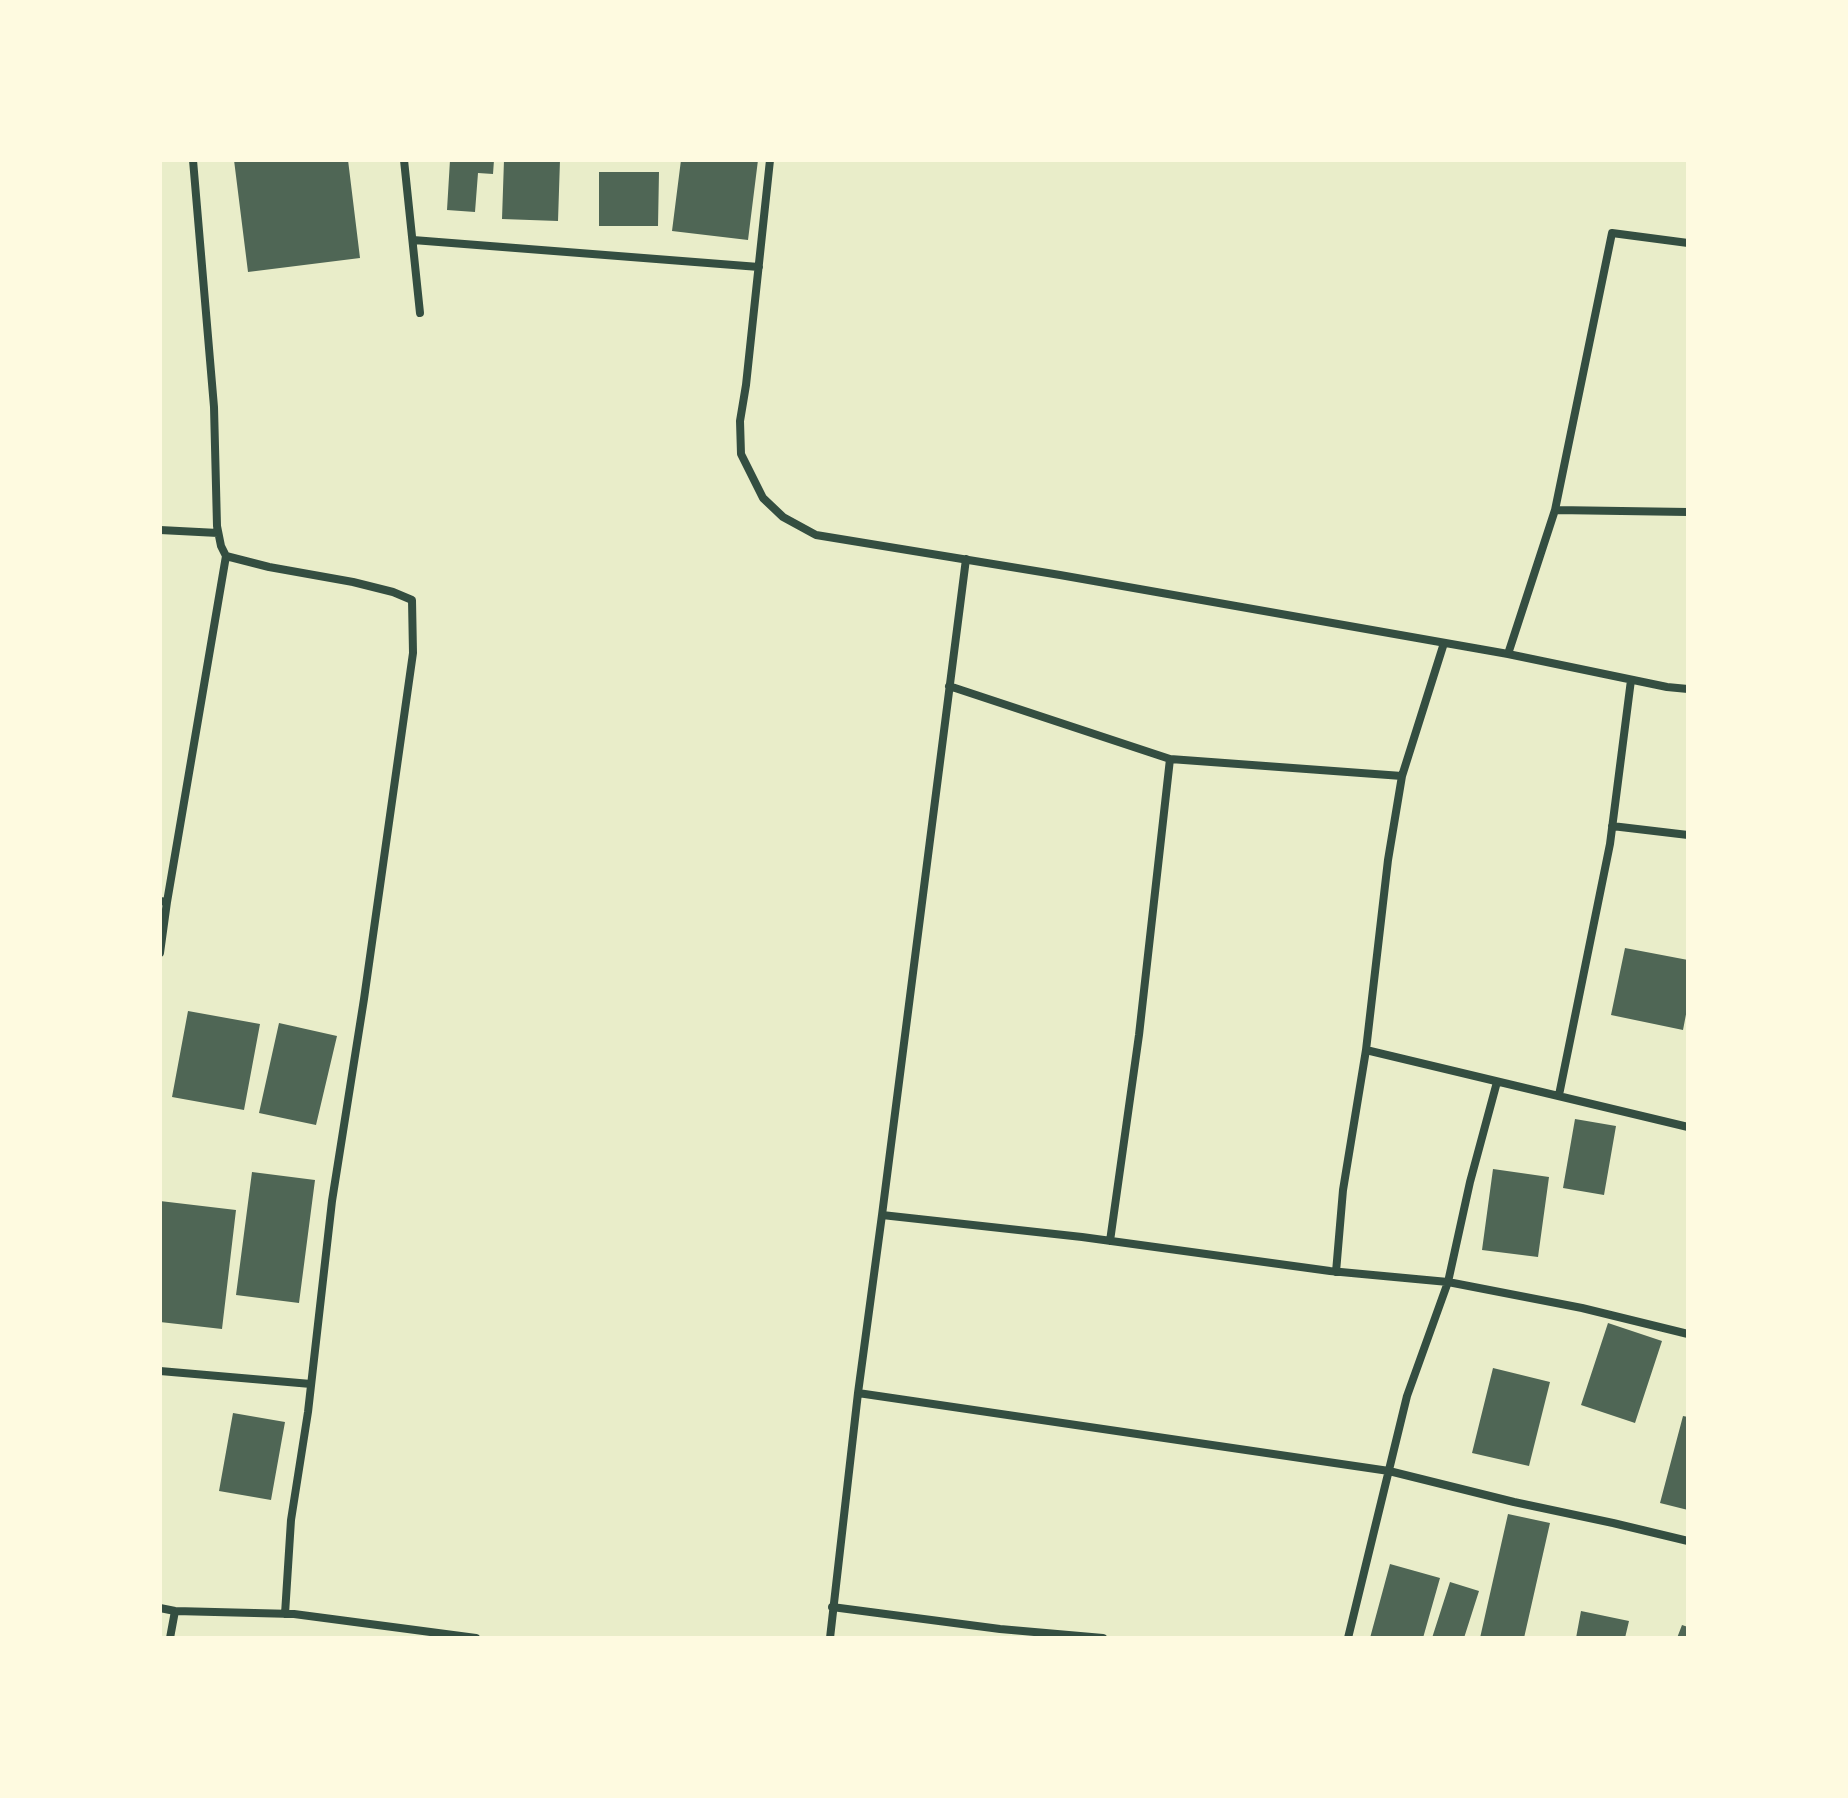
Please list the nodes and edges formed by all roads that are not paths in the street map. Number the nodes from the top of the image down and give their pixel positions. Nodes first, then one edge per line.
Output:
1 (193, 160) edge
2 (404, 160) edge
3 (770, 160) edge
4 (413, 240) junction
5 (1688, 243) edge
6 (759, 267) junction
7 (420, 313) dead end
8 (1555, 510) junction
9 (1688, 512) edge
10 (160, 530) edge
11 (218, 533) junction
12 (226, 556) junction
13 (966, 559) junction
14 (1444, 643) junction
15 (1508, 654) junction
16 (1631, 680) junction
17 (949, 686) junction
18 (1688, 689) edge
19 (1170, 759) junction
20 (1402, 776) junction
21 (1612, 826) junction
22 (1688, 835) edge
23 (164, 901) edge
24 (160, 953) edge
25 (1366, 1050) junction
26 (1497, 1082) junction
27 (1559, 1095) junction
28 (1688, 1127) edge
29 (882, 1215) junction
30 (1110, 1241) junction
31 (1336, 1272) junction
32 (1448, 1282) junction
33 (1688, 1334) edge
34 (160, 1371) edge
35 (311, 1384) junction
36 (858, 1393) junction
37 (1389, 1471) junction
38 (1688, 1541) edge
39 (832, 1607) junction
40 (160, 1608) edge
41 (175, 1611) junction
42 (285, 1614) junction
43 (390, 1626) junction
44 (170, 1638) edge
45 (388, 1638) edge
46 (476, 1638) edge
47 (830, 1638) edge
48 (1103, 1638) edge
49 (1348, 1638) edge

1 - 11 street
2 - 4 street
3 - 6 street
4 - 6 street
4 - 7 street
5 - 8 street
6 - 13 street
8 - 9 street
8 - 15 street
10 - 11 street
11 - 12 street
12 - 23 street
12 - 35 street
13 - 14 street
13 - 17 street
14 - 15 street
14 - 20 street
15 - 16 street
16 - 18 street
16 - 21 street
17 - 19 street
17 - 29 street
19 - 20 street
19 - 30 street
20 - 25 street
21 - 22 street
21 - 27 street
23 - 24 street
25 - 26 street
25 - 31 street
26 - 27 street
26 - 32 street
27 - 28 street
29 - 30 street
29 - 36 street
30 - 31 street
31 - 32 street
32 - 33 street
32 - 37 street
34 - 35 street
35 - 42 street
36 - 37 street
36 - 39 street
37 - 38 street
37 - 49 street
39 - 47 street
39 - 48 street
40 - 41 street
41 - 42 street
41 - 44 street
42 - 43 street
43 - 45 street
43 - 46 street

